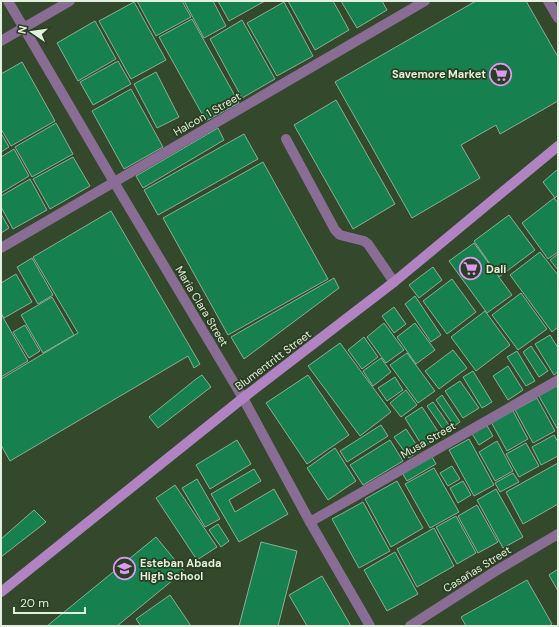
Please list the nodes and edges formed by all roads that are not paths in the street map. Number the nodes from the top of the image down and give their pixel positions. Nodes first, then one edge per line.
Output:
1 (8, 1) edge
2 (70, 1) edge
3 (425, 1) edge
4 (548, 1) edge
5 (558, 18) edge
6 (24, 28) junction
7 (1, 41) edge
8 (286, 138) dead end
9 (558, 146) edge
10 (114, 182) junction
11 (1, 248) edge
12 (394, 282) junction
13 (558, 380) edge
14 (243, 398) junction
15 (310, 522) junction
16 (558, 534) edge
17 (1, 592) edge
18 (370, 626) edge
19 (410, 626) edge

1 - 6 street, Maria Clara Street
2 - 6 street
3 - 10 street, Halcon 1 Street
4 - 5 street
6 - 7 street
6 - 10 street, Maria Clara Street
8 - 12 street
9 - 12 main road, Blumentritt Street
10 - 11 street, Halcon 1 Street
10 - 14 street, Maria Clara Street
12 - 14 main road, Blumentritt Street
13 - 15 street, Musa Street
14 - 15 street, Maria Clara Street
14 - 17 main road, Blumentritt Street
15 - 18 street, Maria Clara Street
16 - 19 street, Casañas Street

